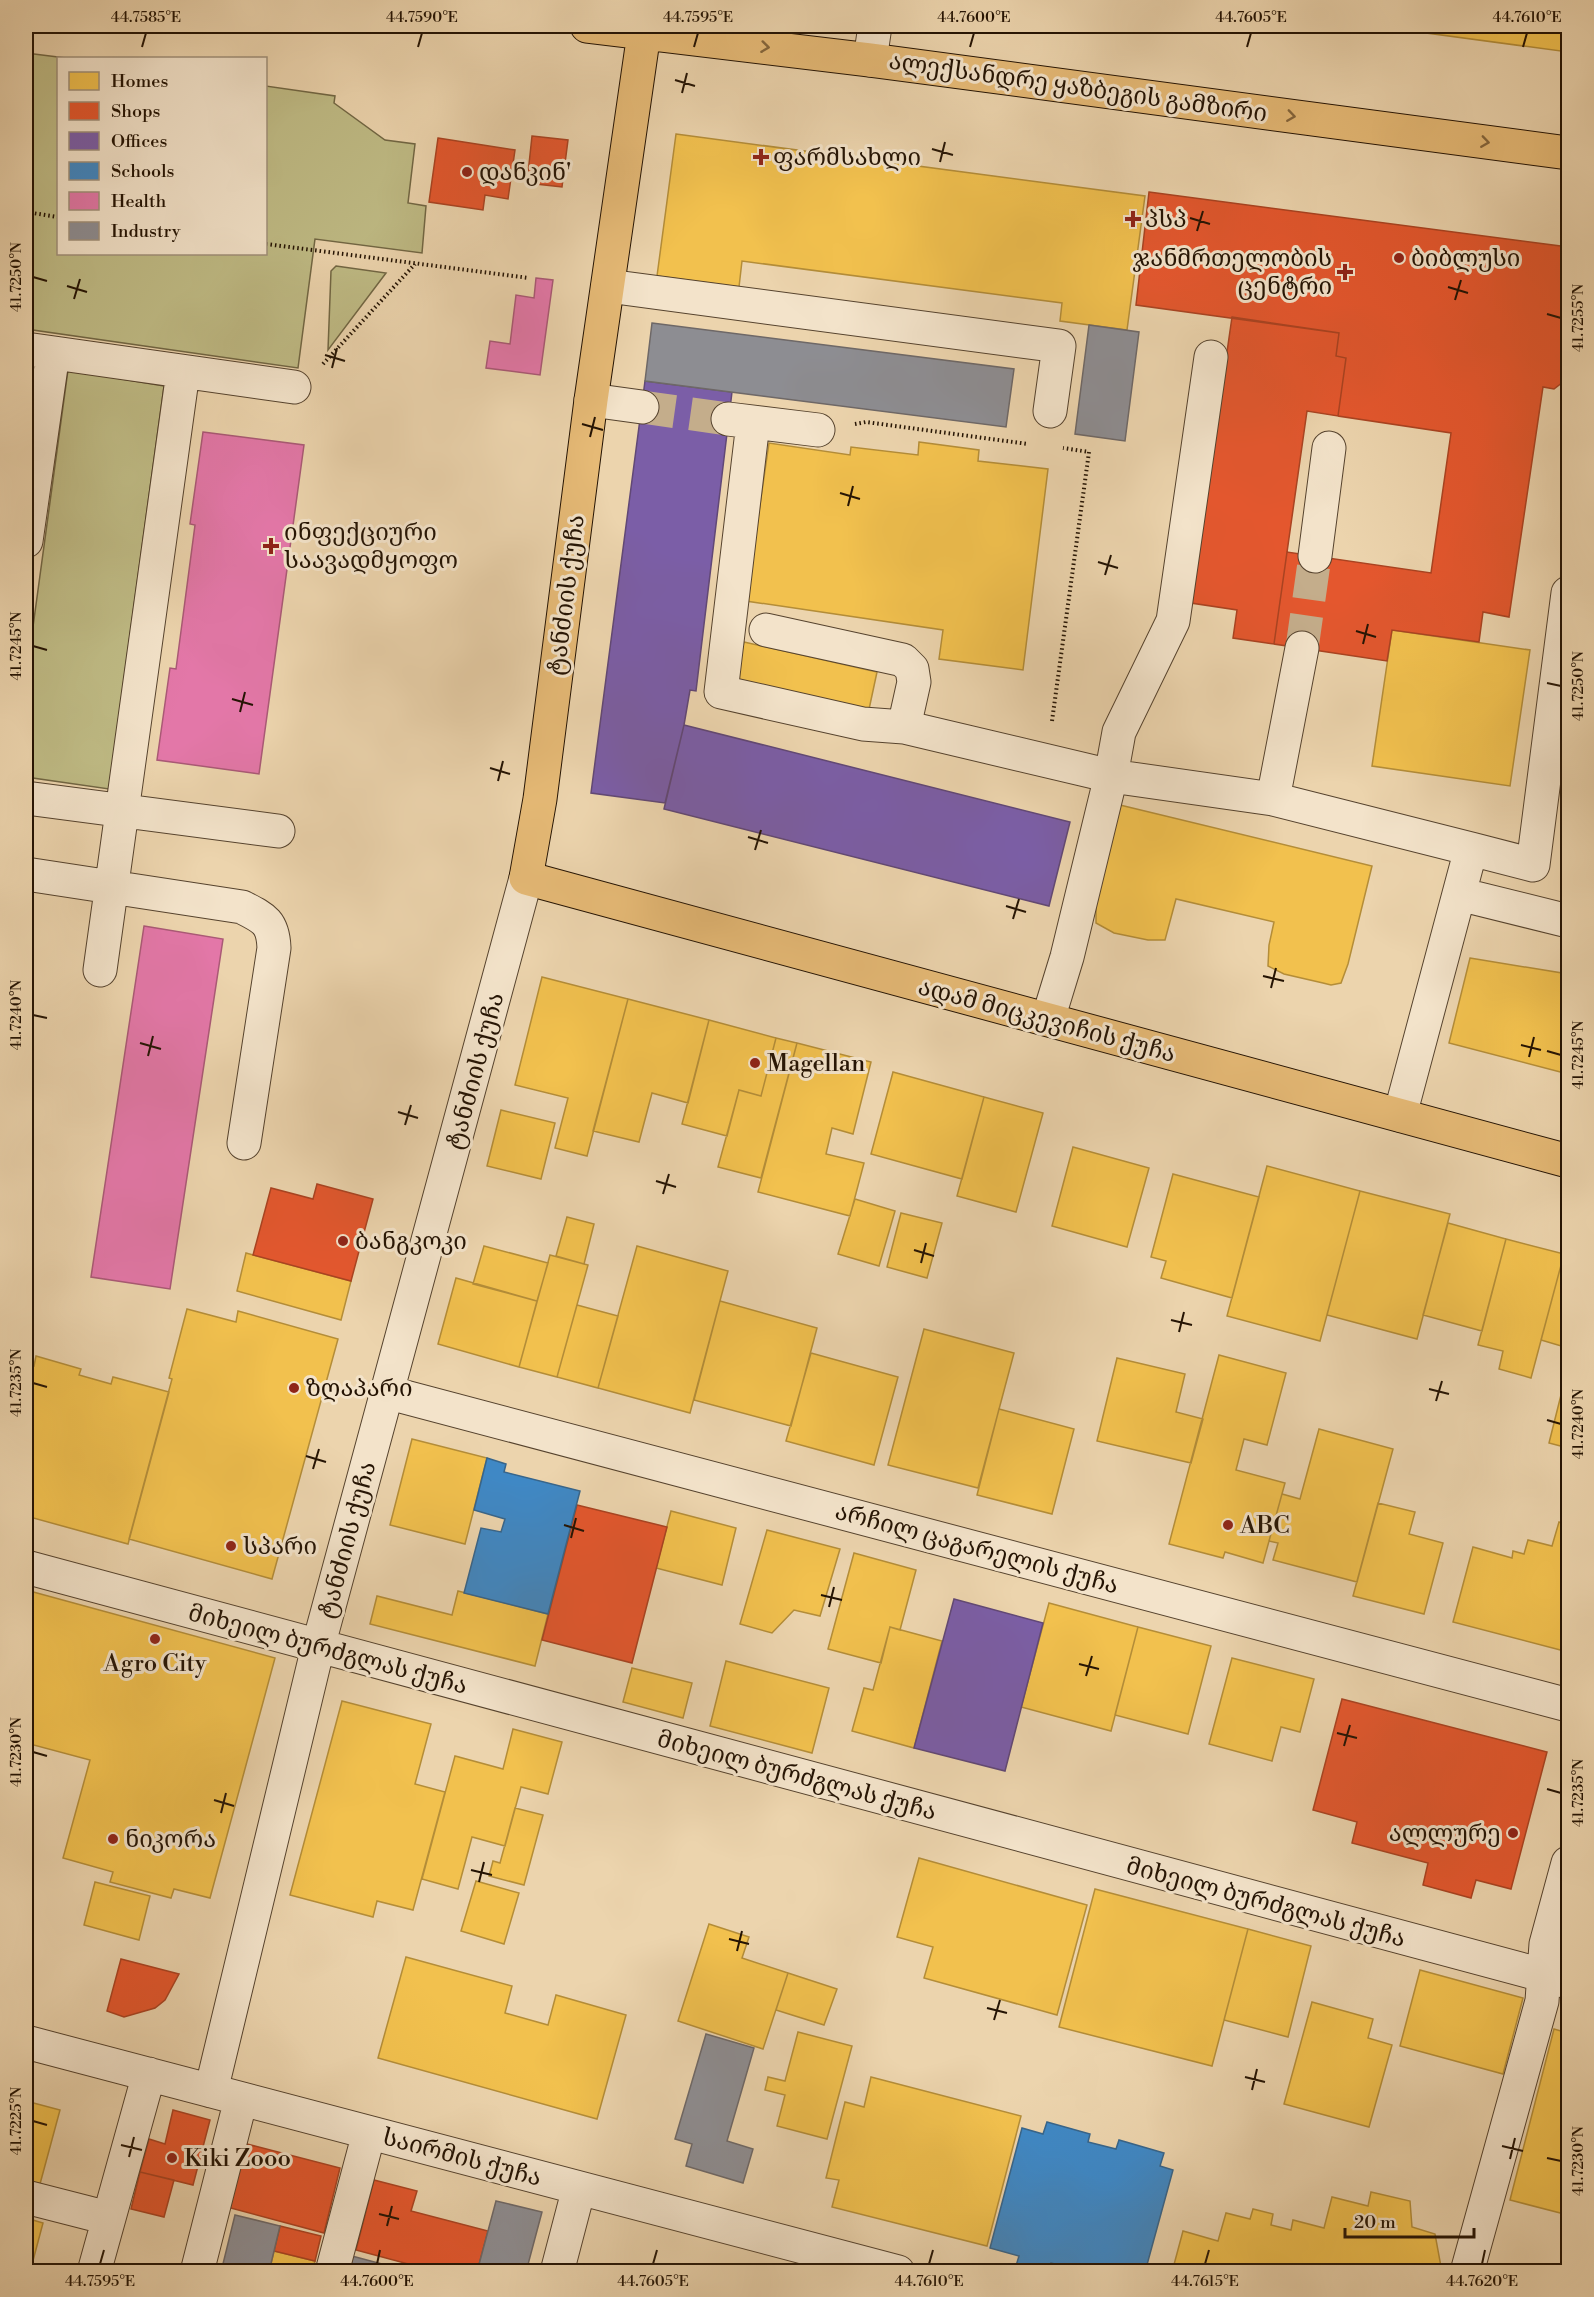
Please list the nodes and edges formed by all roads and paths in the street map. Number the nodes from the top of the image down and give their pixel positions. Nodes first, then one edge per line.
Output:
1 (587, 26) edge
2 (874, 26) edge
3 (645, 29) edge
4 (870, 60) junction
5 (1569, 153) edge
6 (26, 212) edge
7 (57, 217) edge
8 (267, 244) edge
9 (415, 264) junction
10 (529, 278) dead end
11 (608, 286) junction
12 (39, 351) edge
13 (1211, 357) dead end
14 (183, 372) junction
15 (294, 387) joint
16 (591, 400) junction
17 (642, 407) tunnel mouth
18 (1050, 411) dead end
19 (818, 430) joint
20 (1030, 444) dead end
21 (1053, 447) dead end
22 (1329, 448) dead end
23 (26, 541) edge
24 (1315, 556) tunnel mouth
25 (1569, 593) edge
26 (766, 630) dead end
27 (1302, 648) tunnel mouth
28 (904, 727) junction
29 (1046, 761) junction
30 (1111, 776) junction
31 (26, 798) edge
32 (1273, 799) junction
33 (122, 811) junction
34 (278, 831) dead end
35 (1471, 849) junction
36 (26, 874) edge
37 (526, 878) junction
38 (112, 887) junction
39 (1459, 894) junction
40 (1569, 921) edge
41 (100, 970) dead end
42 (1048, 1019) junction
43 (1400, 1115) junction
44 (244, 1143) dead end
45 (1569, 1161) edge
46 (386, 1392) junction
47 (26, 1568) edge
48 (318, 1647) junction
49 (1569, 1705) edge
50 (1569, 1863) edge
51 (1556, 1980) edge
52 (26, 2042) edge
53 (149, 2074) junction
54 (226, 2095) junction
55 (369, 2133) junction
56 (579, 2188) junction
57 (26, 2197) edge
58 (108, 2218) junction
59 (94, 2271) edge
60 (197, 2271) edge
61 (332, 2271) edge
62 (557, 2271) edge
63 (898, 2271) edge
64 (1467, 2271) edge

1 - 3 main road, ალექსანდრე ყაზბეგის გამზირი
2 - 4 street
3 -> 4 main road, ალექსანდრე ყაზბეგის გამზირი
3 - 11 main road, ტანძიის ქუჩა
4 -> 5 main road, ალექსანდრე ყაზბეგის გამზირი
6 - 7 path
8 - 9 path
9 - 10 path
9 - 15 path
11 - 16 main road, ტანძიის ქუჩა
11 - 18 street
12 - 14 street
12 - 23 street
13 - 30 street
14 - 15 street
14 - 33 street
16 - 17 street
16 - 37 main road, ტანძიის ქუჩა
19 - 20 path
19 - 28 street
21 - 29 path
22 - 24 street
25 - 35 street
26 - 28 street
27 - 32 street
28 - 29 street
29 - 30 street
30 - 32 street
30 - 42 street
31 - 33 street
32 - 35 street
33 - 34 street
33 - 38 street
35 - 39 street
36 - 38 street
37 - 42 main road, ადამ მიცკევიჩის ქუჩა
37 - 46 street, ტანძიის ქუჩა
38 - 41 street
38 - 44 street
39 - 40 street
39 - 43 street
42 - 43 main road, ადამ მიცკევიჩის ქუჩა
43 - 45 main road, ადამ მიცკევიჩის ქუჩა
46 - 48 street, ტანძიის ქუჩა
46 - 49 street, არჩილ ცაგარელის ქუჩა
47 - 48 street, მიხეილ ბურძგლას ქუჩა
48 - 51 street, მიხეილ ბურძგლას ქუჩა
48 - 54 street, ტანძიის ქუჩა
50 - 51 street
51 - 64 street
52 - 53 street, საირმის ქუჩა
53 - 54 street, საირმის ქუჩა
53 - 58 street
54 - 55 street, საირმის ქუჩა
54 - 60 street, ტანძიის ქუჩა
55 - 56 street, საირმის ქუჩა
55 - 61 street
56 - 62 street
56 - 63 street, საირმის ქუჩა
57 - 58 street
58 - 59 street

